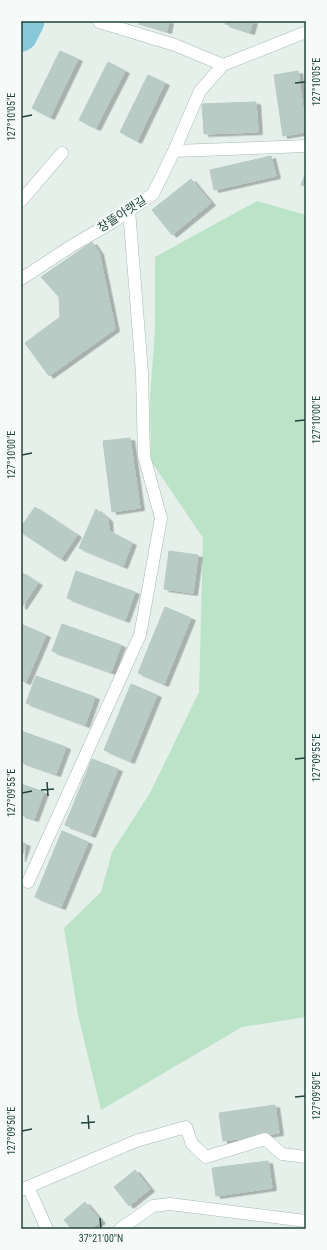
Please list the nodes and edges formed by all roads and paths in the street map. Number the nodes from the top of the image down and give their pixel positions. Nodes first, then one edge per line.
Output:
1 (100, 21) edge
2 (306, 32) edge
3 (223, 65) junction
4 (306, 146) edge
5 (174, 151) junction
6 (62, 153) dead end
7 (21, 201) edge
8 (129, 210) junction
9 (21, 278) edge
10 (28, 882) dead end
11 (306, 1157) edge
12 (25, 1189) edge
13 (306, 1221) edge
14 (47, 1229) edge
15 (120, 1229) edge

1 - 3 street
2 - 3 street
3 - 5 street, 창뜰아랫길
4 - 5 street
5 - 8 street, 창뜰아랫길
6 - 7 street
8 - 9 street, 창뜰아랫길
8 - 10 street
11 - 12 street
12 - 14 street
13 - 15 street

